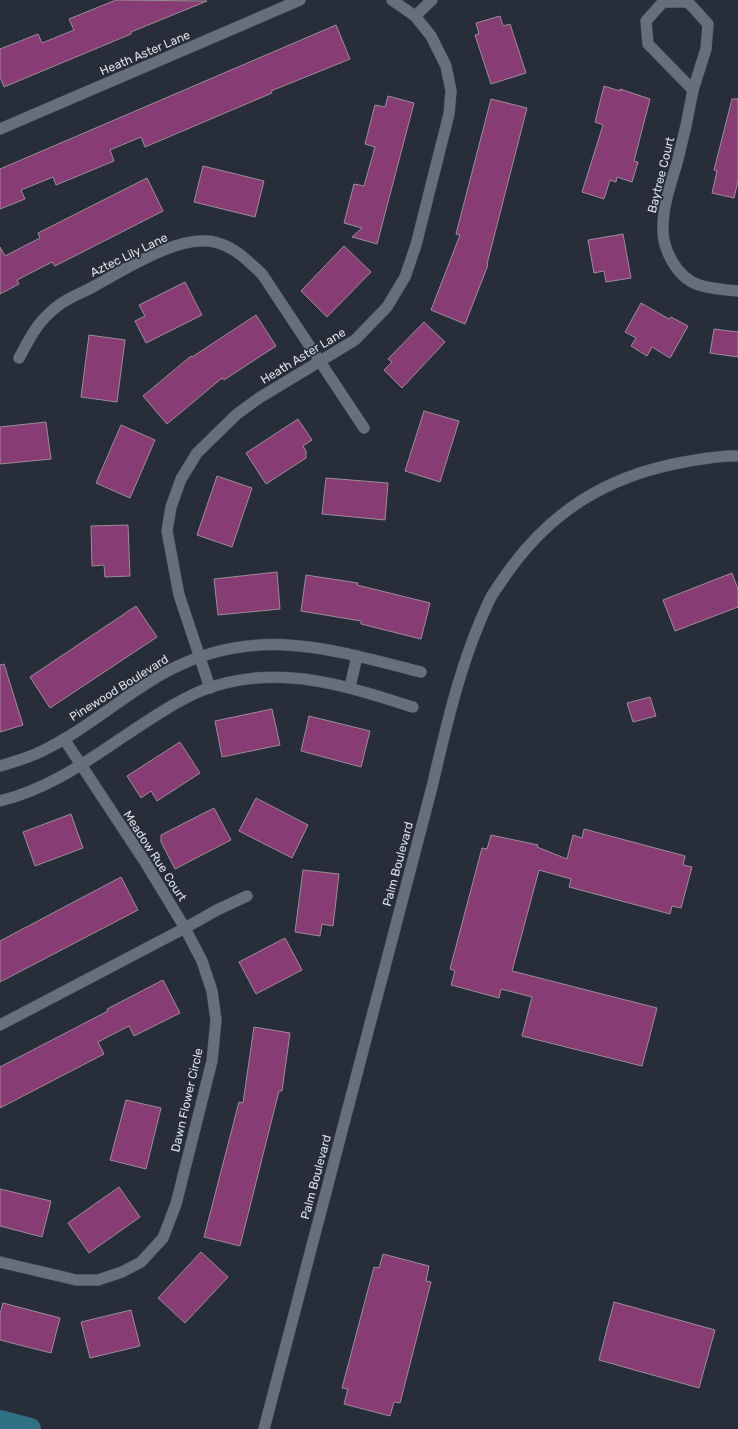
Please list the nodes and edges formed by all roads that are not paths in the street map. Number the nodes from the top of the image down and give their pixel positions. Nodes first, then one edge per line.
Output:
1 (300, 0) edge
2 (392, 0) edge
3 (432, 0) edge
4 (415, 16) junction
5 (693, 90) junction
6 (0, 129) edge
7 (738, 291) edge
8 (19, 358) dead end
9 (321, 361) junction
10 (364, 428) dead end
11 (738, 456) edge
12 (357, 656) junction
13 (199, 657) junction
14 (421, 672) dead end
15 (350, 687) junction
16 (210, 688) junction
17 (413, 707) dead end
18 (64, 739) junction
19 (0, 766) edge
20 (81, 766) junction
21 (0, 801) edge
22 (247, 896) dead end
23 (185, 928) junction
24 (0, 1025) edge
25 (0, 1262) edge
26 (264, 1429) edge

1 - 6 street, Heath Aster Lane
2 - 4 street, Heath Aster Lane
3 - 4 street
4 - 9 street, Heath Aster Lane
5 - 5 street, Baytree Court
5 - 7 street, Baytree Court
8 - 9 street, Aztec Lily Lane
9 - 10 street, Aztec Lily Lane
9 - 13 street, Heath Aster Lane
11 - 26 street, Palm Boulevard
12 - 13 street, Pinewood Boulevard
12 - 14 street, Pinewood Boulevard
12 - 15 street
13 - 16 street, Heath Aster Lane
13 - 18 street, Pinewood Boulevard
15 - 16 street
15 - 17 street
16 - 20 street
18 - 19 street, Pinewood Boulevard
18 - 20 street, Meadow Rue Court
20 - 21 street
20 - 23 street, Meadow Rue Court
22 - 23 street
23 - 24 street
23 - 25 street, Dawn Flower Circle

